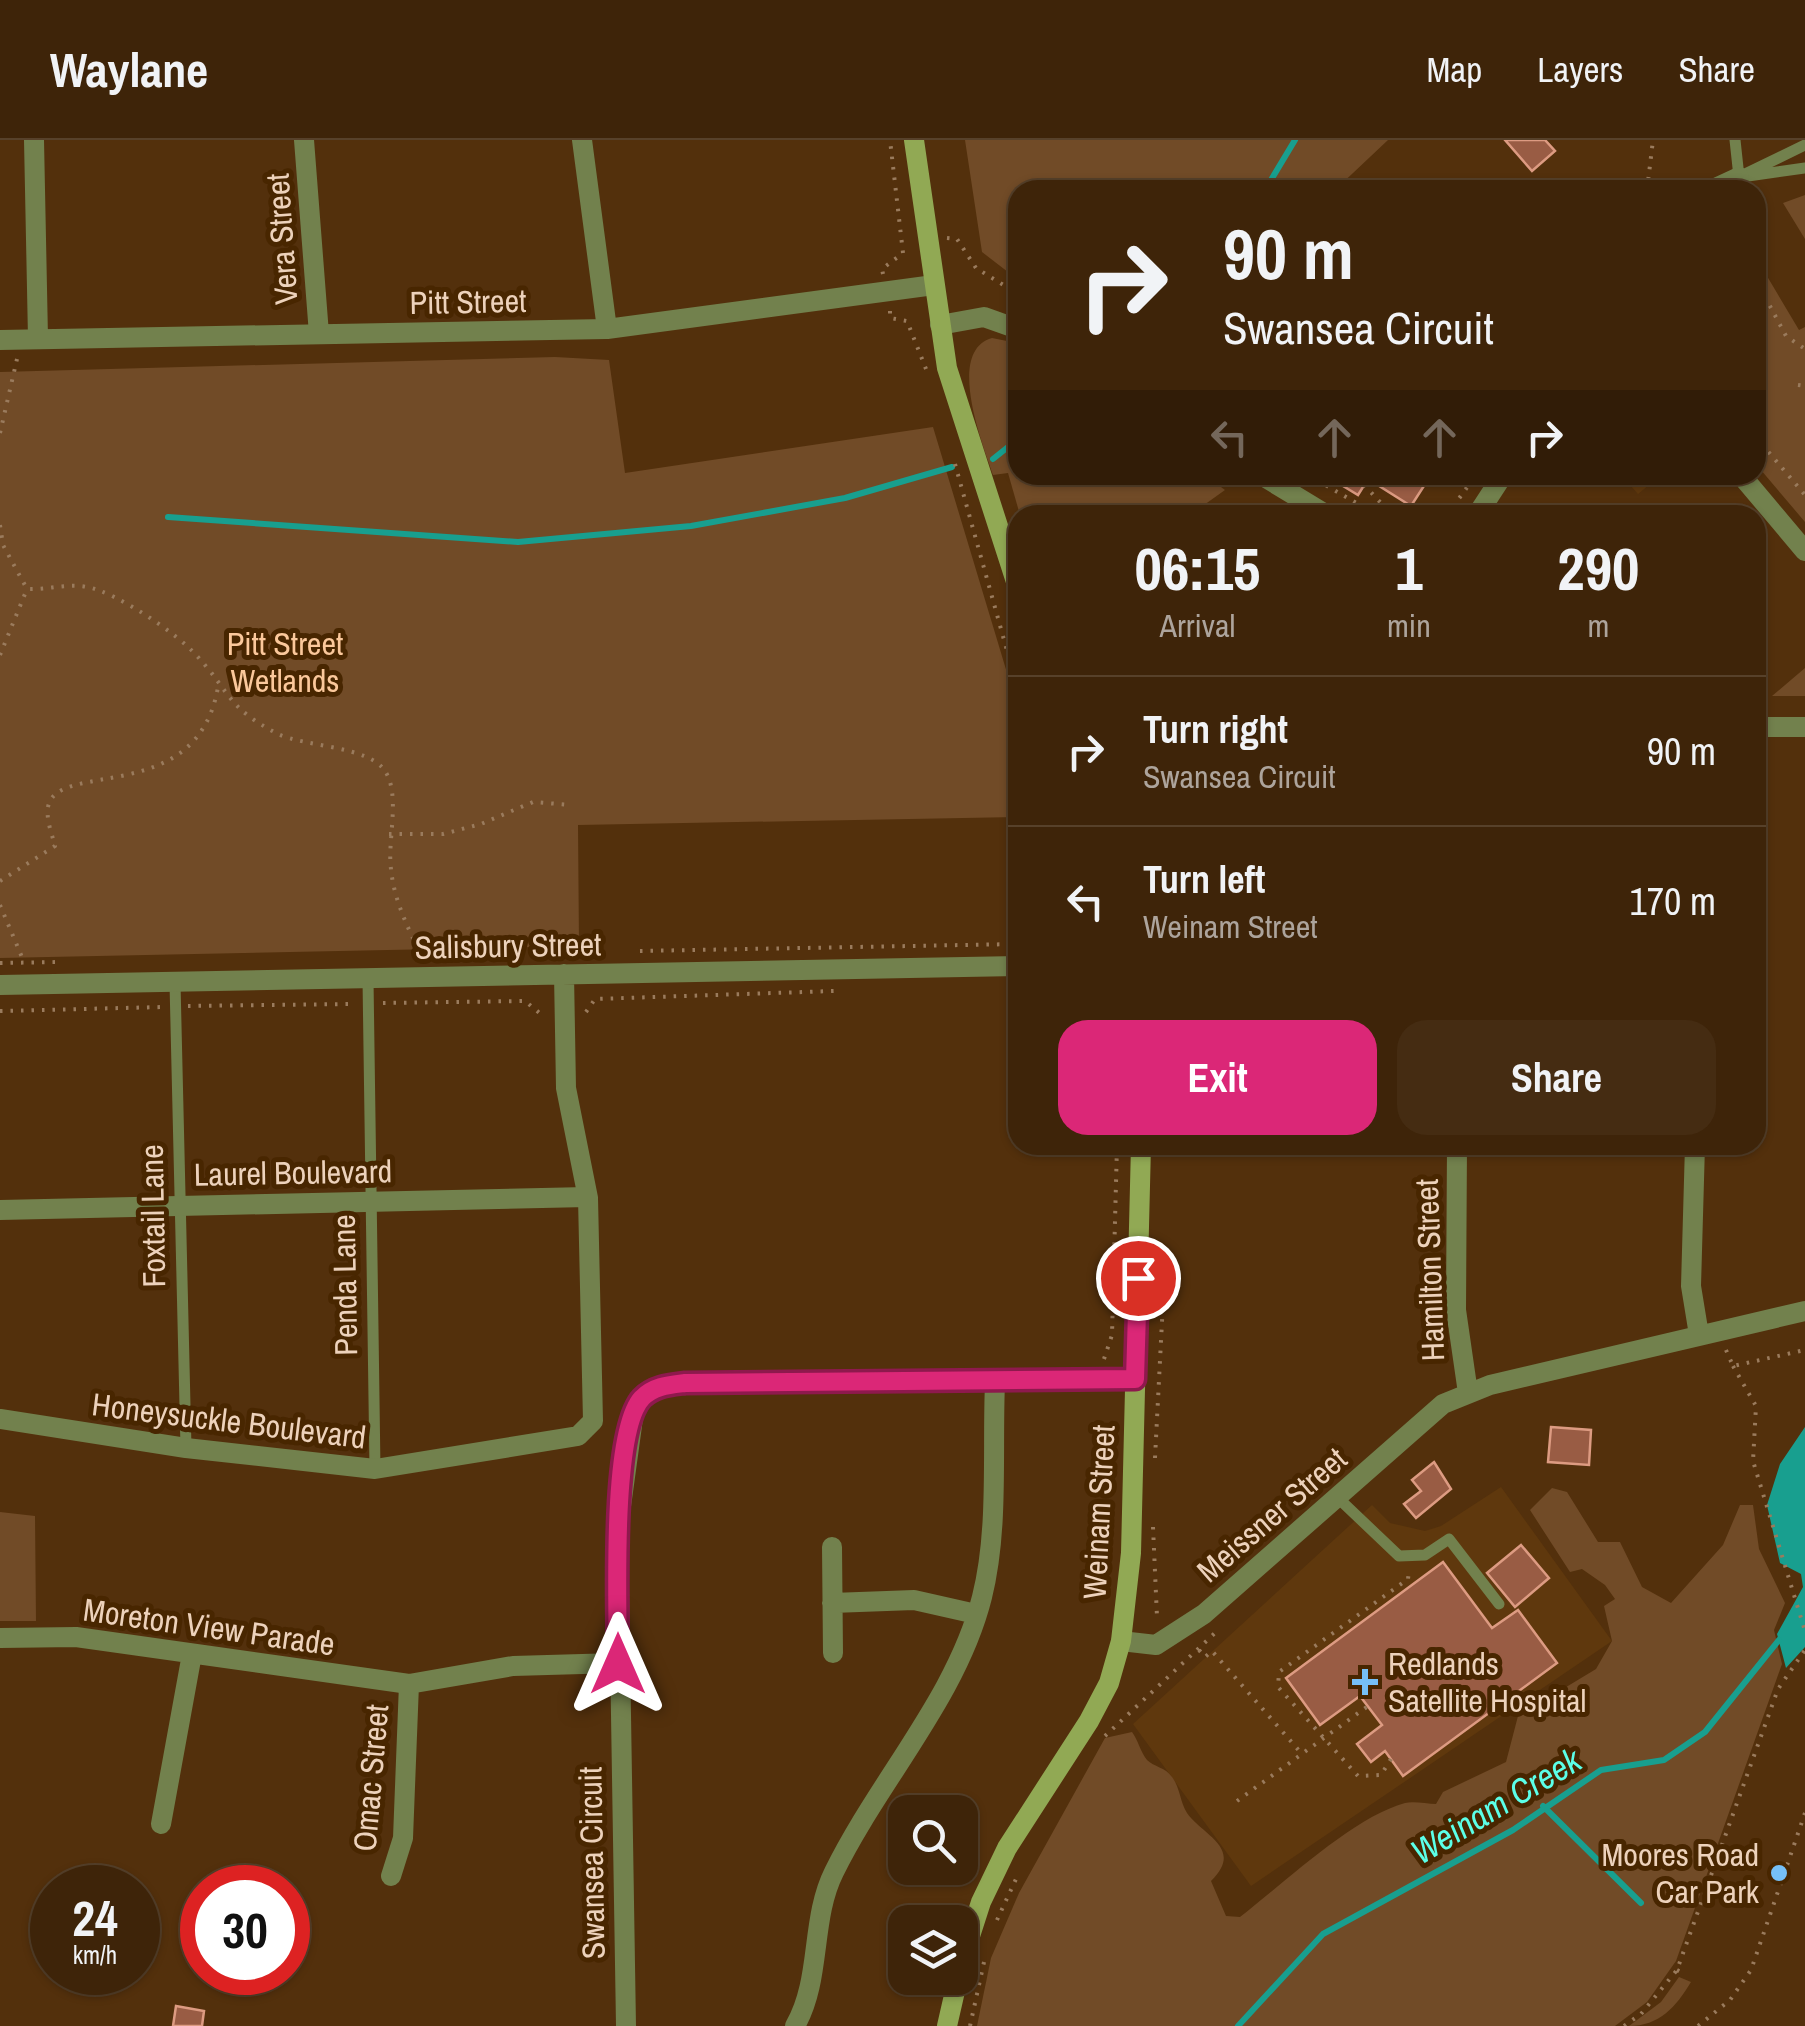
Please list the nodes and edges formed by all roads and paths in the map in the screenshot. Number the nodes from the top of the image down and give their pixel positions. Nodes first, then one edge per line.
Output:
1 (34, 140) edge
2 (304, 140) edge
3 (582, 140) edge
4 (890, 140) edge
5 (914, 140) edge
6 (1653, 140) edge
7 (1734, 140) edge
8 (1805, 145) edge
9 (1805, 168) edge
10 (1739, 177) junction
11 (1648, 180) edge
12 (1732, 180) edge
13 (947, 238) dead end
14 (883, 274) dead end
15 (934, 284) junction
16 (1008, 288) edge
17 (1766, 299) edge
18 (890, 312) dead end
19 (1008, 325) edge
20 (940, 326) junction
21 (607, 329) junction
22 (319, 334) junction
23 (20, 339) edge
24 (1805, 350) edge
25 (931, 386) dead end
26 (0, 433) edge
27 (1766, 449) edge
28 (952, 455) dead end
29 (1278, 485) edge
30 (1325, 485) edge
31 (1749, 485) edge
32 (1364, 486) dead end
33 (1805, 494) edge
34 (1310, 505) edge
35 (1360, 505) edge
36 (1381, 505) edge
37 (0, 525) edge
38 (1805, 551) edge
39 (1008, 559) edge
40 (27, 589) junction
41 (1008, 654) edge
42 (0, 655) edge
43 (218, 687) junction
44 (1766, 727) edge
45 (1805, 727) edge
46 (572, 805) dead end
47 (389, 834) junction
48 (0, 881) edge
49 (0, 906) edge
50 (1008, 944) edge
51 (626, 952) dead end
52 (24, 962) dead end
53 (1008, 966) edge
54 (564, 974) junction
55 (424, 978) junction
56 (368, 979) junction
57 (175, 983) junction
58 (0, 986) edge
59 (368, 1004) junction
60 (176, 1006) junction
61 (0, 1010) edge
62 (542, 1015) dead end
63 (1117, 1155) edge
64 (1141, 1155) edge
65 (1457, 1155) edge
66 (1695, 1155) edge
67 (587, 1197) junction
68 (371, 1202) junction
69 (180, 1206) junction
70 (0, 1210) edge
71 (1163, 1302) dead end
72 (1805, 1311) edge
73 (1699, 1335) junction
74 (1805, 1350) edge
75 (1717, 1351) dead end
76 (1104, 1355) dead end
77 (1733, 1366) junction
78 (1135, 1379) junction
79 (995, 1384) junction
80 (1468, 1393) junction
81 (0, 1419) edge
82 (186, 1448) junction
83 (1155, 1463) dead end
84 (375, 1469) junction
85 (1337, 1497) junction
86 (1153, 1520) dead end
87 (832, 1548) dead end
88 (1411, 1556) junction
89 (832, 1603) junction
90 (1499, 1604) dead end
91 (976, 1614) junction
92 (1157, 1617) dead end
93 (1226, 1622) dead end
94 (1805, 1630) edge
95 (0, 1638) edge
96 (1121, 1641) junction
97 (1198, 1648) junction
98 (1805, 1650) edge
99 (1178, 1652) dead end
100 (833, 1653) dead end
101 (192, 1654) junction
102 (1184, 1662) junction
103 (618, 1664) junction
104 (410, 1684) junction
105 (1368, 1706) dead end
106 (1324, 1738) junction
107 (1092, 1747) dead end
108 (1302, 1754) junction
109 (1391, 1759) dead end
110 (1237, 1800) dead end
111 (1805, 1812) edge
112 (162, 1824) dead end
113 (1021, 1868) dead end
114 (392, 1876) dead end
115 (978, 1917) edge
116 (997, 1920) dead end
117 (986, 1956) dead end
118 (1677, 1970) junction
119 (1686, 1975) dead end
120 (954, 1995) edge
121 (626, 2026) edge
122 (795, 2026) edge
123 (947, 2026) edge
124 (970, 2026) edge
125 (1624, 2026) edge
126 (1698, 2026) edge

1 - 23 street
2 - 22 street, Vera Street
3 - 21 street
4 - 14 path
5 - 15 street
6 - 11 path
7 - 10 lane
8 - 10 lane
9 - 10 lane
10 - 12 street
13 - 16 path
15 - 20 street
15 - 21 street, Pitt Street
17 - 24 path
18 - 25 path
19 - 20 street
20 - 39 street
21 - 22 street, Pitt Street
22 - 23 street, Pitt Street
23 - 26 path
27 - 33 path
28 - 41 path
29 - 34 street
30 - 35 path
31 - 38 street
32 - 36 path
37 - 40 path
40 - 42 path
40 - 43 path
43 - 47 path
43 - 48 path
44 - 45 street
46 - 47 path
47 - 55 path
49 - 52 path
50 - 51 path
53 - 54 street, Salisbury Street
54 - 55 street, Salisbury Street
54 - 67 street, Honeysuckle Boulevard
55 - 56 street, Salisbury Street
56 - 57 street, Salisbury Street
56 - 59 lane, Penda Lane
57 - 58 street, Salisbury Street
57 - 60 lane, Foxtail Lane
59 - 60 path
59 - 62 path
59 - 68 lane, Penda Lane
60 - 61 path
60 - 69 lane, Foxtail Lane
63 - 76 path
64 - 78 street, Weinam Street
65 - 80 street, Hamilton Street
66 - 73 street
67 - 68 street, Laurel Boulevard
67 - 84 street, Honeysuckle Boulevard
68 - 69 street, Laurel Boulevard
68 - 84 lane, Penda Lane
69 - 70 street, Laurel Boulevard
69 - 82 lane, Foxtail Lane
71 - 83 path
72 - 73 street, Meissner Street
73 - 80 street, Meissner Street
74 - 77 path
75 - 77 path
77 - 94 path
78 - 79 street, Swansea Circuit
78 - 96 street, Weinam Street
79 - 91 street
79 - 103 street, Swansea Circuit
80 - 85 street, Meissner Street
81 - 82 street, Honeysuckle Boulevard
82 - 84 street, Honeysuckle Boulevard
85 - 88 lane
85 - 96 street, Meissner Street
86 - 92 path
87 - 89 street
88 - 90 lane
88 - 106 path
89 - 91 street
89 - 100 street
91 - 122 street
93 - 97 path
95 - 101 street, Moreton View Parade
96 - 115 street
97 - 102 path
97 - 108 path
98 - 118 path
99 - 102 path
101 - 104 street, Moreton View Parade
101 - 112 street
102 - 107 path
103 - 104 street, Moreton View Parade
103 - 121 street, Swansea Circuit
104 - 114 street, Omac Street
105 - 106 path
106 - 108 path
106 - 109 path
108 - 110 path
111 - 126 path
113 - 116 path
117 - 124 path
118 - 119 path
118 - 125 path
120 - 123 street

